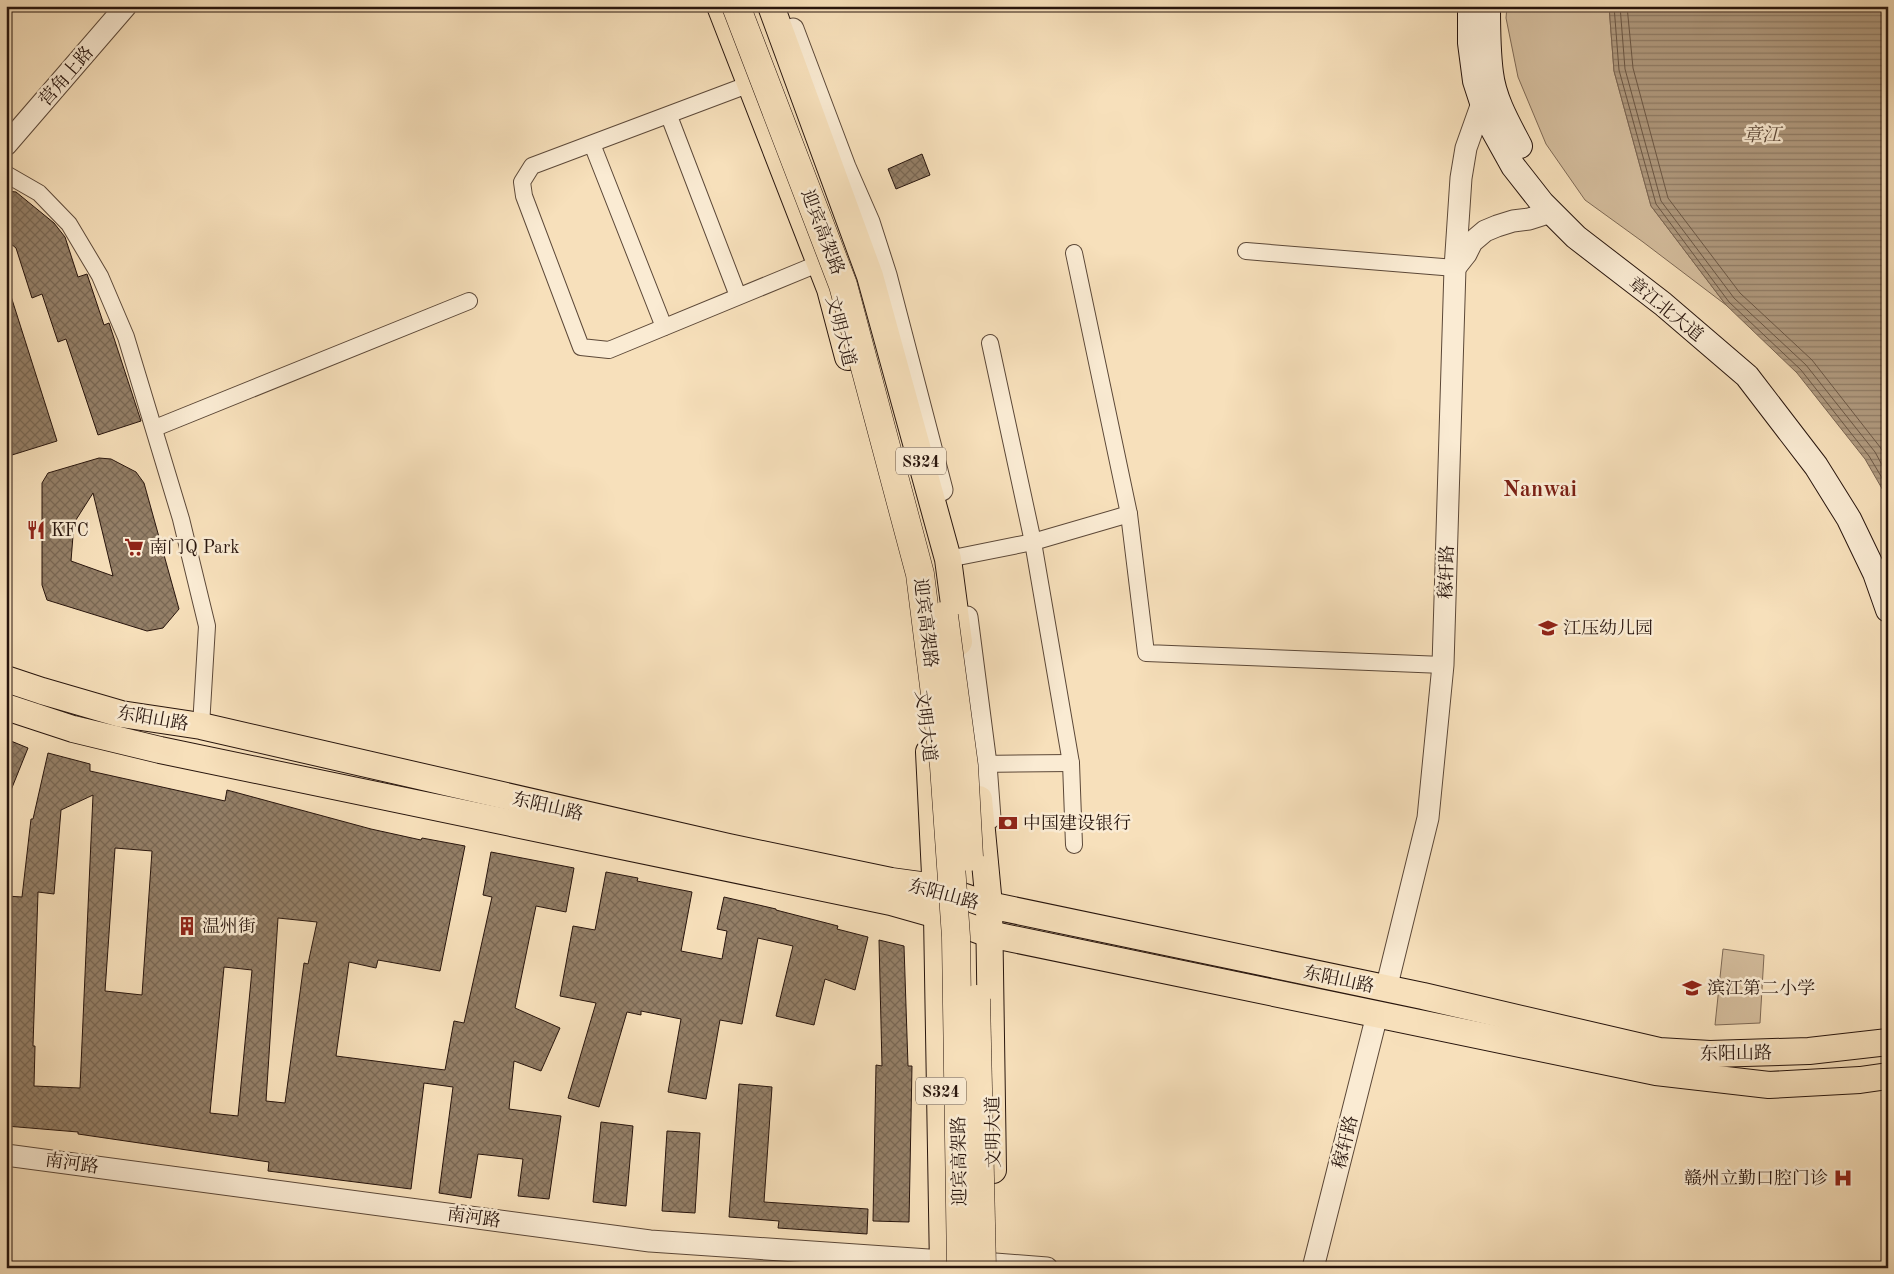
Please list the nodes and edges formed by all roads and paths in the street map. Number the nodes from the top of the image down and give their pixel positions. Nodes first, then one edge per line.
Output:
1 (126, 6) edge
2 (720, 6) edge
3 (736, 6) edge
4 (756, 6) edge
5 (771, 6) edge
6 (784, 6) edge
7 (1470, 6) edge
8 (1488, 6) edge
9 (750, 84) junction
10 (1490, 100) junction
11 (669, 116) junction
12 (592, 144) junction
13 (6, 145) edge
14 (6, 174) edge
15 (1551, 212) junction
16 (1246, 251) dead end
17 (1074, 253) dead end
18 (820, 263) junction
19 (1455, 268) junction
20 (738, 296) junction
21 (469, 301) dead end
22 (664, 327) junction
23 (990, 343) dead end
24 (154, 428) junction
25 (1129, 514) junction
26 (1033, 542) junction
27 (954, 557) junction
28 (1888, 565) edge
29 (1888, 610) edge
30 (1444, 665) junction
31 (6, 679) edge
32 (6, 707) edge
33 (201, 726) junction
34 (981, 764) junction
35 (1071, 764) junction
36 (1074, 845) dead end
37 (935, 887) junction
38 (989, 905) junction
39 (937, 915) junction
40 (989, 934) junction
41 (1386, 989) junction
42 (1377, 1015) junction
43 (1888, 1042) edge
44 (1888, 1076) edge
45 (6, 1155) edge
46 (949, 1266) edge
47 (991, 1267) edge
48 (1047, 1268) edge
49 (1313, 1268) edge

1 - 13 street, 营角上路
2 - 9 main road, 文明大道 / S324
3 - 46 highway, 迎宾高架路, bridge
4 - 47 highway, 迎宾高架路, bridge
5 - 27 main road, 文明大道 / S324
6 - 27 street
7 - 10 main road, 章江北大道
8 - 10 main road, 章江北大道
9 - 11 street
9 - 18 main road, 文明大道 / S324
10 - 15 main road, 章江北大道
10 - 19 street, 稼轩路
10 - 28 main road, 章江北大道
11 - 12 street
11 - 20 street
12 - 22 street
12 - 22 street
14 - 24 street
15 - 19 street
15 - 29 main road, 章江北大道
16 - 19 street
17 - 25 street
18 - 20 street
18 - 37 main road, 文明大道 / S324
19 - 30 street, 稼轩路
20 - 22 street
21 - 24 street
23 - 26 street
24 - 33 street
25 - 26 street
25 - 30 street
26 - 27 street
26 - 35 street
27 - 34 main road, 文明大道 / S324
30 - 41 street, 稼轩路
31 - 33 main road, 东阳山路
32 - 39 main road, 东阳山路
33 - 37 main road, 东阳山路
34 - 35 street
34 - 38 main road, 文明大道 / S324
35 - 36 street
37 - 38 main road, 东阳山路
37 - 39 main road, 文明大道 / S324
38 - 40 main road, 文明大道 / S324
38 - 41 main road, 东阳山路
39 - 40 main road, 东阳山路
39 - 46 main road, 文明大道 / S324
40 - 42 main road, 东阳山路
40 - 47 main road, 文明大道 / S324
41 - 43 main road, 东阳山路
42 - 44 main road, 东阳山路
42 - 49 street, 稼轩路
45 - 46 street, 南河路
47 - 48 street

